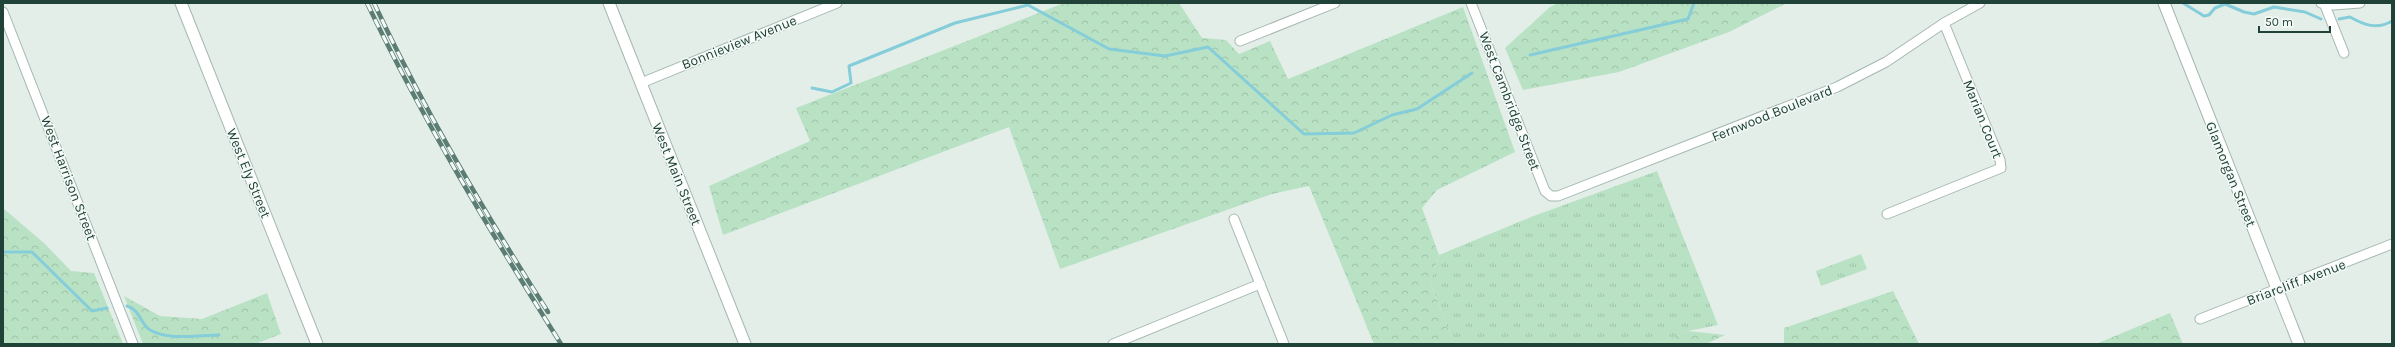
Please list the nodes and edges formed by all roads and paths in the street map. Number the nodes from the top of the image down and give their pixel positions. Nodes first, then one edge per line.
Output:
1 (181, 3) edge
2 (609, 3) edge
3 (837, 3) edge
4 (1335, 3) edge
5 (1472, 3) edge
6 (1980, 3) edge
7 (2164, 3) edge
8 (2321, 3) edge
9 (2325, 3) edge
10 (2360, 3) edge
11 (3, 12) edge
12 (1944, 23) junction
13 (1240, 41) dead end
14 (2344, 53) dead end
15 (641, 83) junction
16 (1551, 196) joint
17 (1887, 214) dead end
18 (1234, 219) dead end
19 (2392, 244) edge
20 (1260, 284) junction
21 (2277, 290) junction
22 (2200, 319) dead end
23 (133, 344) edge
24 (316, 344) edge
25 (745, 344) edge
26 (1113, 344) edge
27 (1284, 344) edge
28 (2298, 344) edge

1 - 24 street, West Ely Street
2 - 15 street, West Main Street
3 - 15 street, Bonnieview Avenue
4 - 13 street
5 - 16 street, West Cambridge Street
6 - 12 street, Fernwood Boulevard
7 - 21 street, Glamorgan Street
8 - 9 street
9 - 10 street
9 - 14 street
11 - 23 street, West Harrison Street
12 - 16 street, Fernwood Boulevard
12 - 17 street, Marian Court
15 - 25 street, West Main Street
18 - 20 street
19 - 21 street, Briarcliff Avenue
20 - 26 street
20 - 27 street
21 - 22 street, Briarcliff Avenue
21 - 28 street, Glamorgan Street

